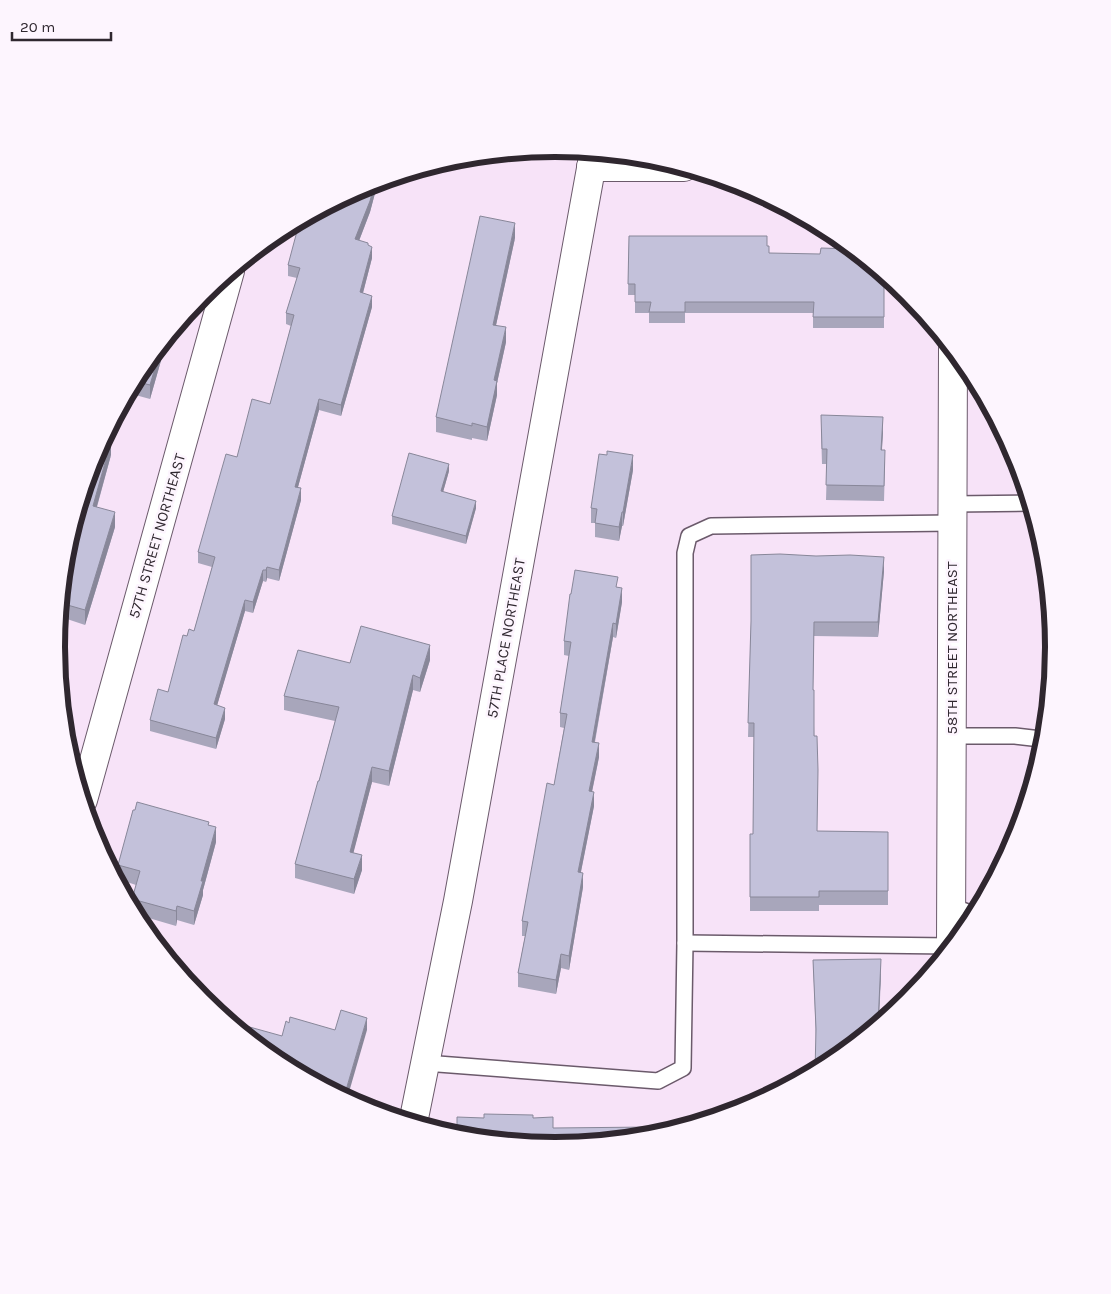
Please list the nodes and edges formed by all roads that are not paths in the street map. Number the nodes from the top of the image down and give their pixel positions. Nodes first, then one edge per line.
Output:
1 (593, 159) edge
2 (625, 162) edge
3 (227, 283) edge
4 (953, 360) edge
5 (1024, 504) edge
6 (953, 513) junction
7 (952, 736) junction
8 (1038, 739) edge
9 (86, 788) edge
10 (964, 910) edge
11 (958, 927) edge
12 (685, 943) junction
13 (944, 947) edge
14 (425, 1063) junction
15 (414, 1116) edge

1 - 2 street
1 - 14 street, 57TH PLACE NORTHEAST
3 - 9 street, 57TH STREET NORTHEAST
4 - 6 street, 58TH STREET NORTHEAST
5 - 6 lane
6 - 7 street, 58TH STREET NORTHEAST
6 - 12 lane
7 - 8 lane
7 - 10 street, 58TH STREET NORTHEAST
10 - 11 street, 58TH STREET NORTHEAST
12 - 13 lane
12 - 14 lane
14 - 15 street, 57TH PLACE NORTHEAST

